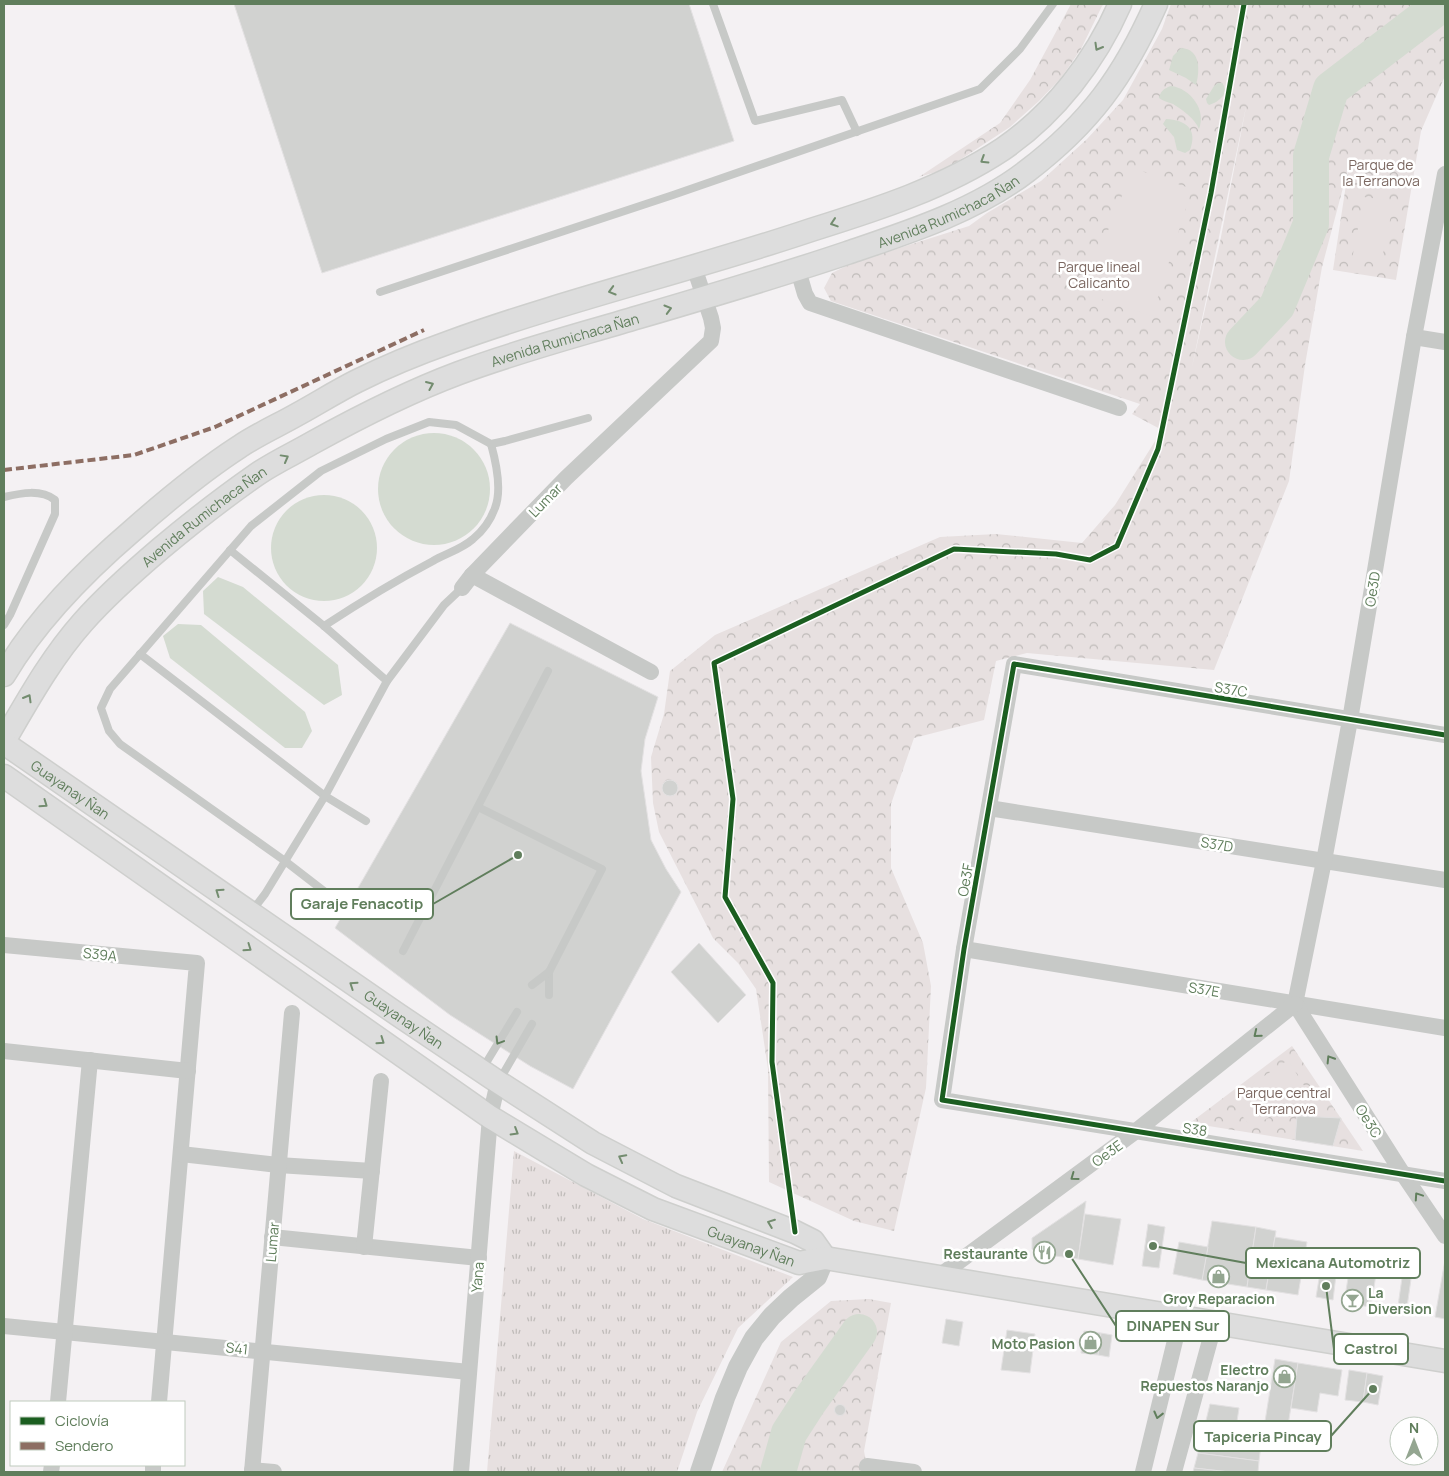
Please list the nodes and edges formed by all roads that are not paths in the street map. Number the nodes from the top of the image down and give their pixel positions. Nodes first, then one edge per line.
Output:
1 (713, 4) edge
2 (1053, 4) edge
3 (1120, 4) edge
4 (1156, 4) edge
5 (857, 132) junction
6 (1445, 174) edge
7 (694, 267) junction
8 (798, 270) junction
9 (380, 292) dead end
10 (704, 298) junction
11 (1414, 337) junction
12 (1445, 342) edge
13 (1119, 408) dead end
14 (588, 418) dead end
15 (491, 444) junction
16 (4, 497) edge
17 (230, 550) junction
18 (472, 575) junction
19 (462, 588) joint
20 (4, 625) edge
21 (324, 626) junction
22 (140, 654) junction
23 (1014, 664) joint
24 (548, 671) dead end
25 (651, 672) dead end
26 (4, 675) edge
27 (387, 681) junction
28 (1350, 720) junction
29 (1445, 735) edge
30 (4, 742) edge
31 (4, 776) edge
32 (325, 796) junction
33 (478, 806) junction
34 (989, 808) junction
35 (366, 821) dead end
36 (285, 861) junction
37 (1324, 861) junction
38 (1445, 880) edge
39 (342, 905) dead end
40 (250, 914) junction
41 (4, 945) edge
42 (300, 948) junction
43 (964, 949) junction
44 (403, 951) dead end
45 (549, 972) junction
46 (283, 973) junction
47 (532, 985) dead end
48 (549, 995) dead end
49 (1295, 1004) junction
50 (517, 1012) dead end
51 (292, 1013) dead end
52 (532, 1024) dead end
53 (1445, 1028) edge
54 (4, 1051) edge
55 (90, 1060) junction
56 (188, 1071) junction
57 (490, 1076) junction
58 (381, 1081) dead end
59 (942, 1100) joint
60 (490, 1118) junction
61 (1136, 1131) junction
62 (181, 1154) junction
63 (278, 1165) junction
64 (372, 1171) junction
65 (1403, 1174) junction
66 (1445, 1181) edge
67 (1445, 1236) edge
68 (272, 1237) junction
69 (364, 1246) junction
70 (479, 1258) junction
71 (825, 1258) junction
72 (938, 1277) junction
73 (1181, 1316) junction
74 (1215, 1322) junction
75 (4, 1326) edge
76 (64, 1332) junction
77 (165, 1341) junction
78 (262, 1351) junction
79 (1445, 1361) edge
80 (469, 1372) junction
81 (58, 1401) edge
82 (159, 1401) edge
83 (867, 1466) dead end
84 (252, 1471) edge
85 (274, 1472) edge
86 (461, 1472) edge
87 (700, 1472) edge
88 (914, 1472) edge
89 (1143, 1472) edge
90 (1174, 1472) edge

1 - 5 lane
2 - 5 lane
3 -> 7 main road, Avenida Rumichaca Ñan
4 - 8 main road, Avenida Rumichaca Ñan
5 - 9 lane
6 - 11 street, Oe3D
7 - 10 street, Lumar
7 -> 26 main road, Avenida Rumichaca Ñan
8 - 10 main road, Avenida Rumichaca Ñan
8 - 13 street
10 - 18 street, Lumar
30 -> 10 main road, Avenida Rumichaca Ñan
11 - 12 street
11 - 28 street, Oe3D
14 - 15 lane
15 - 17 lane
15 - 21 lane
16 - 20 lane
17 - 21 lane
17 - 22 lane
18 - 19 street, Lumar
18 - 25 street
19 - 27 lane
21 - 27 lane
22 - 32 lane
22 - 36 lane
23 - 28 street, S37C
23 - 34 street, Oe3F
24 - 33 lane
27 - 32 lane
28 - 29 street, S37C
28 - 37 street, Oe3D
40 -> 30 main road, Guayanay Ñan
31 -> 46 main road, Guayanay Ñan
32 - 35 lane
32 - 36 lane
33 - 44 lane
33 - 45 lane
34 - 37 street, S37D
34 - 43 street, Oe3F
36 - 39 lane
36 - 40 lane
37 - 38 street, S37D
37 - 49 street, Oe3D
40 - 42 main road, Guayanay Ñan
41 - 56 street, S39A
42 - 46 main road
57 -> 42 main road, Guayanay Ñan
43 - 49 street, S37E
43 - 59 street, Oe3F
45 - 47 lane
45 - 48 lane
46 -> 60 main road, Guayanay Ñan
49 - 53 street, S37E
49 -> 61 street, Oe3E
65 -> 49 street, Oe3C
50 -> 57 lane
51 - 63 street, Lumar
52 - 57 lane
54 - 55 street
55 - 56 street
55 - 76 street
56 - 62 street
57 - 60 street, Yana
71 -> 57 main road, Guayanay Ñan
58 - 64 street
59 - 61 street, S38
60 - 70 street, Yana
60 -> 71 main road, Guayanay Ñan
61 - 65 street, S38
61 -> 72 street, Oe3E
62 - 63 street
62 - 77 street
63 - 64 street
63 - 68 street, Lumar
64 - 69 street
65 - 66 street, S38
67 -> 65 street, Oe3C
68 - 69 street
68 - 78 street, Lumar
69 - 70 street
70 - 80 street, Yana
71 - 72 main road, Guayanay Ñan
71 - 87 street
72 - 73 main road, Guayanay Ñan
73 - 74 main road, Guayanay Ñan
73 -> 89 street
74 - 79 main road, Guayanay Ñan
74 - 90 street
75 - 76 street, S41
76 - 77 street, S41
76 - 81 street
77 - 78 street, S41
77 - 82 street
78 - 80 street, S41
78 - 84 street, Lumar
80 - 86 street, Yana
83 - 88 street
84 - 85 street

